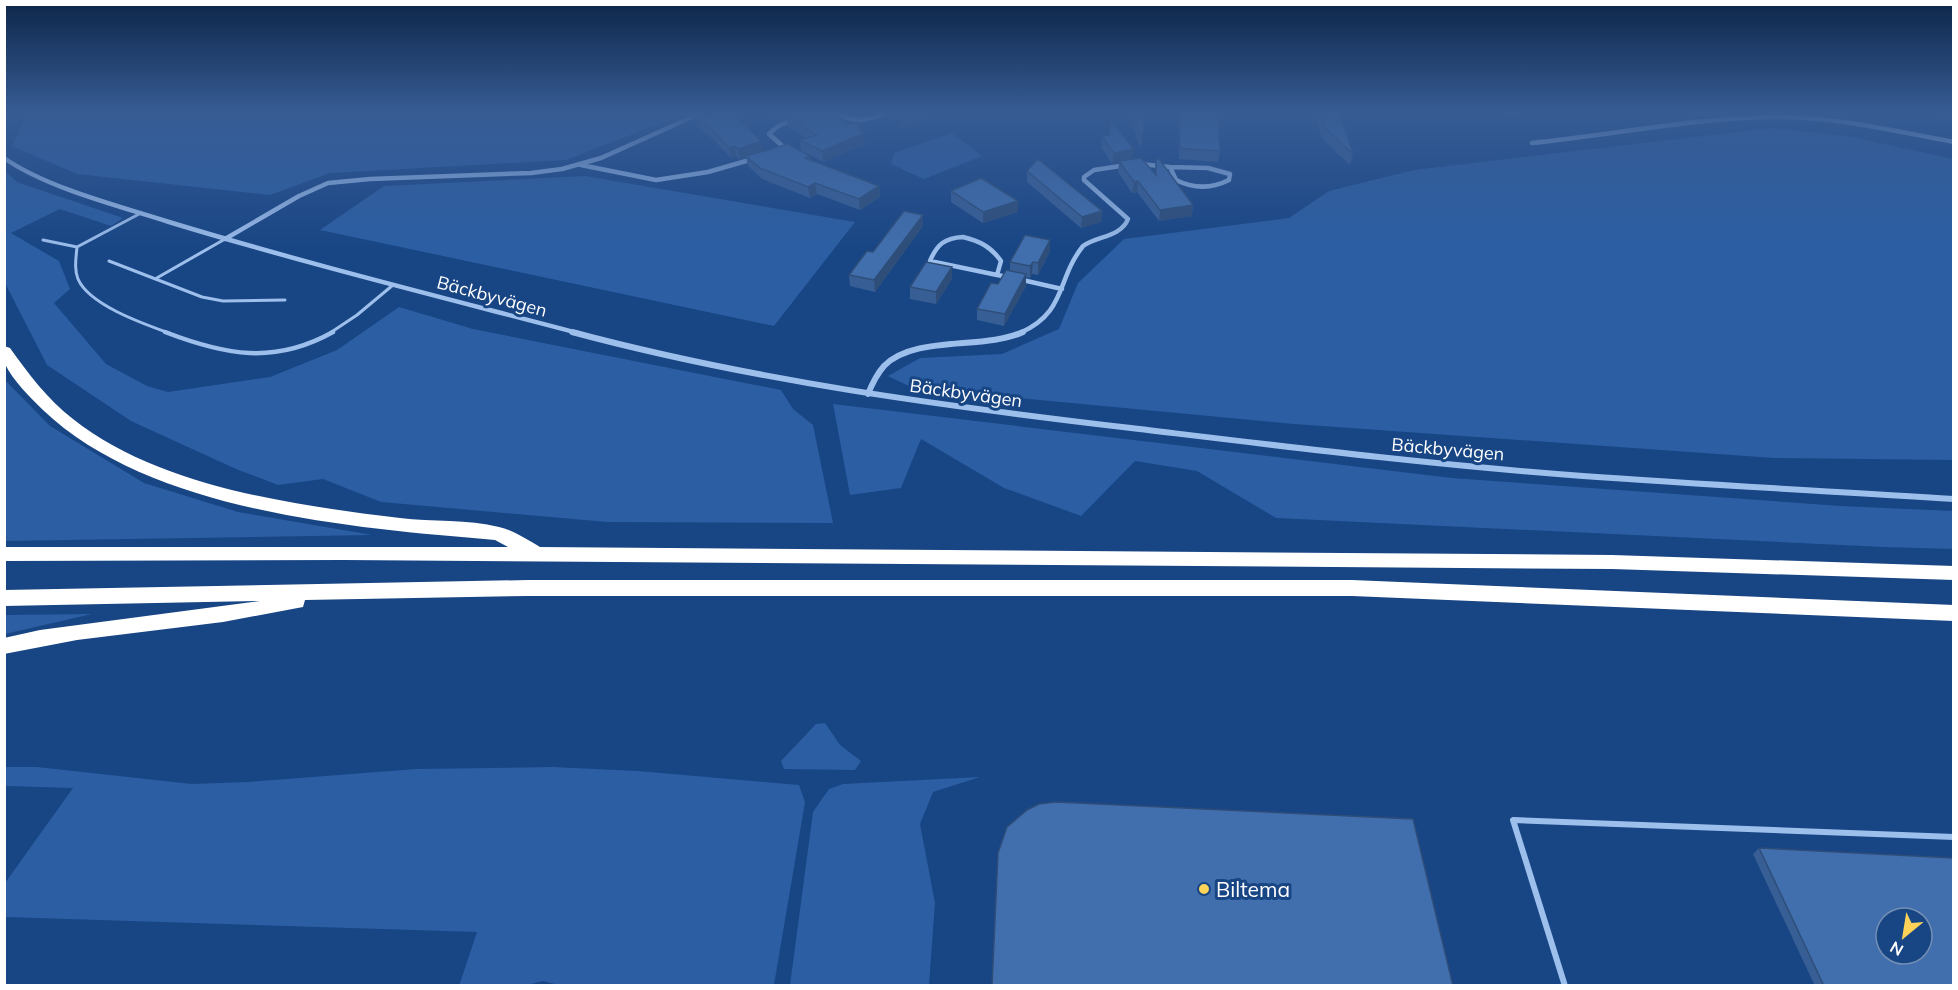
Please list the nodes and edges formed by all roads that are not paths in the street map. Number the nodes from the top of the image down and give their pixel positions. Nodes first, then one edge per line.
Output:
1 (6, 159) edge
2 (594, 159) edge
3 (752, 159) edge
4 (581, 165) junction
5 (1170, 167) junction
6 (141, 213) junction
7 (225, 239) junction
8 (43, 240) dead end
9 (76, 247) junction
10 (110, 261) dead end
11 (997, 275) junction
12 (155, 279) junction
13 (393, 285) junction
14 (1062, 289) junction
15 (285, 300) dead end
16 (4, 351) edge
17 (868, 394) junction
18 (1953, 499) edge
19 (4, 554) edge
20 (535, 554) junction
21 (1953, 573) edge
22 (343, 592) junction
23 (4, 598) edge
24 (1953, 614) edge
25 (4, 646) edge
26 (1953, 837) edge
27 (1565, 986) edge

1 - 6 street, Bäckbyvägen
2 - 4 street
3 - 4 street
4 - 7 street
5 - 5 street
5 - 14 street
6 - 7 street, Bäckbyvägen
6 - 9 lane
7 - 12 lane
7 - 13 street, Bäckbyvägen
8 - 9 lane
9 - 13 lane
10 - 12 lane
11 - 11 street
11 - 14 street
12 - 15 lane
13 - 17 street, Bäckbyvägen
14 - 17 street
16 - 20 highway
17 - 18 street, Bäckbyvägen
19 - 20 highway
20 - 21 highway
22 - 23 highway
22 - 24 highway
22 - 25 highway
26 - 27 lane

